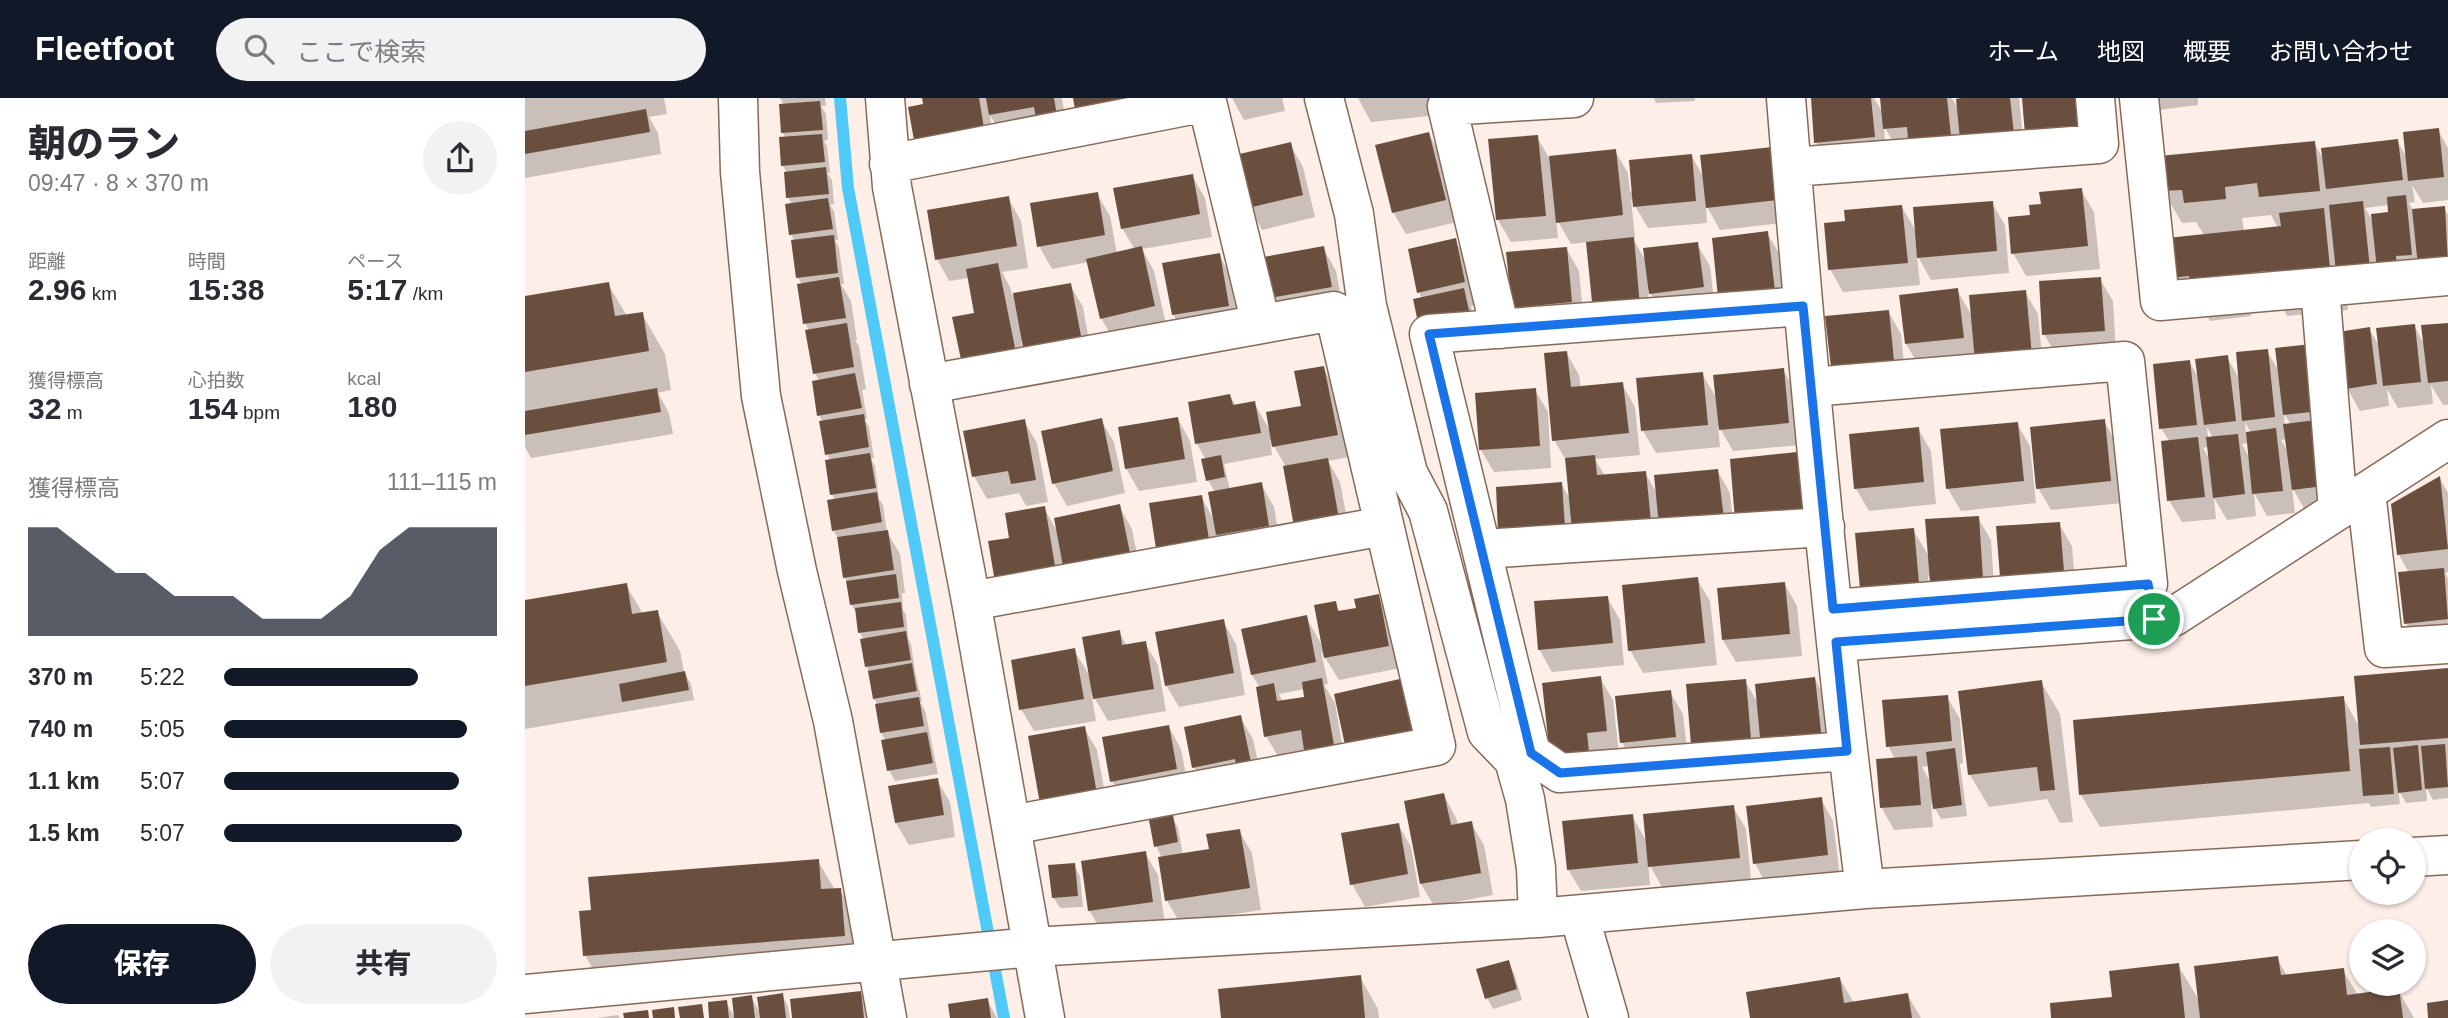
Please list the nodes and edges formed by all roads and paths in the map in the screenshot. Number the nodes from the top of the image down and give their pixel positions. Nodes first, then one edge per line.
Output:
1 (738, 98) edge
2 (885, 98) edge
3 (1324, 98) edge
4 (1574, 98) edge
5 (1786, 98) edge
6 (2095, 98) edge
7 (2139, 98) edge
8 (889, 164) junction
9 (1792, 167) junction
10 (2448, 276) edge
11 (2320, 287) junction
12 (1803, 306) junction
13 (1261, 324) junction
14 (1500, 329) junction
15 (929, 384) junction
16 (1811, 387) junction
17 (2448, 439) edge
18 (2352, 501) junction
19 (1384, 526) junction
20 (1825, 527) junction
21 (1482, 550) junction
22 (971, 601) junction
23 (2151, 601) junction
24 (1835, 625) junction
25 (2448, 644) edge
26 (1847, 751) junction
27 (1011, 825) junction
28 (2448, 855) edge
29 (2426, 856) edge
30 (2349, 861) edge
31 (1865, 889) junction
32 (1579, 915) junction
33 (1538, 918) junction
34 (1032, 947) junction
35 (878, 960) junction
36 (525, 994) edge
37 (887, 1018) edge
38 (1045, 1018) edge
39 (1609, 1018) edge

1 - 35 street
2 - 8 street
3 - 33 street
4 - 14 street
5 - 9 street
6 - 9 street
7 - 11 street
8 - 13 street
8 - 15 street
9 - 12 street
10 - 11 street
11 - 18 street
12 - 14 street
12 - 16 street
13 - 15 street
13 - 19 street
14 - 21 street
15 - 22 street
16 - 20 street
16 - 23 street
17 - 18 street
18 - 23 street
18 - 25 street
19 - 22 street
19 - 27 street
20 - 21 street
20 - 24 street
21 - 26 street
22 - 27 street
23 - 24 street
24 - 26 street
26 - 31 street
27 - 34 street
28 - 29 street
30 - 31 street
31 - 32 street
32 - 33 street
32 - 39 street
33 - 34 street
34 - 35 street
34 - 38 street
35 - 36 street
35 - 37 street

